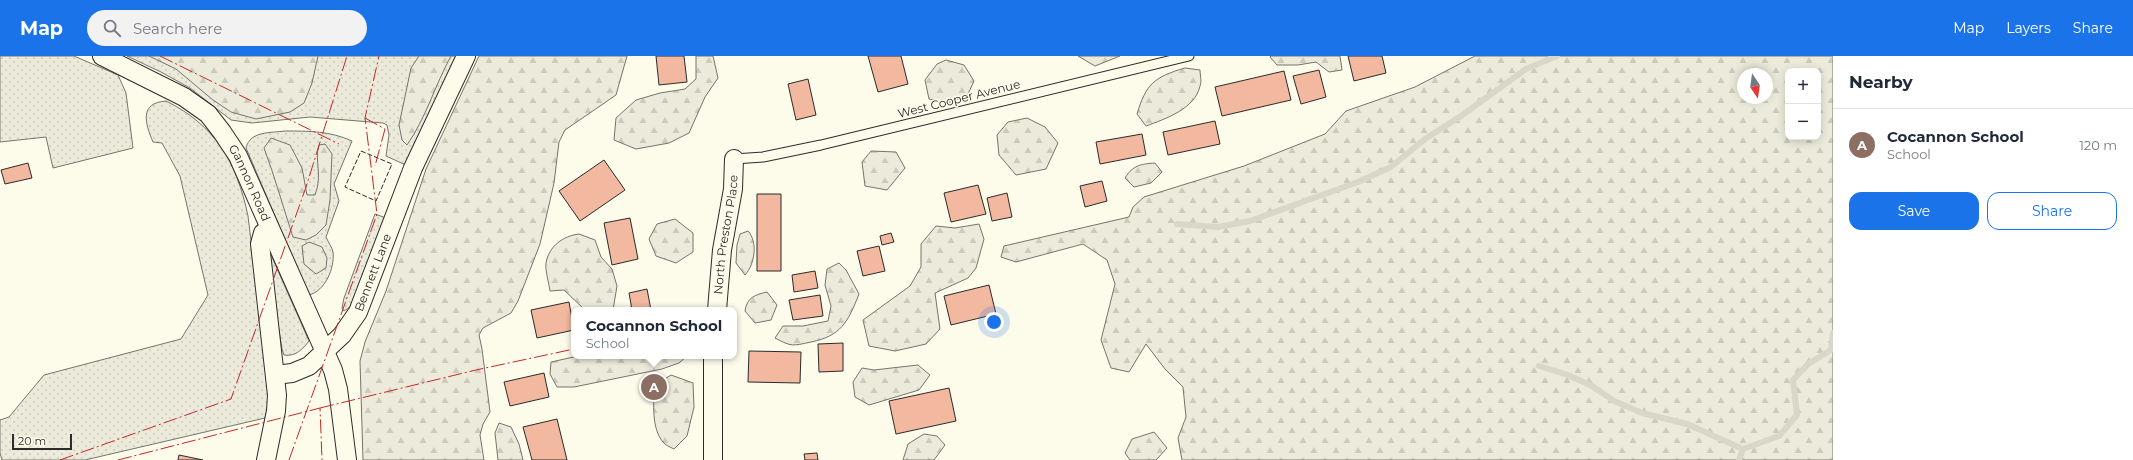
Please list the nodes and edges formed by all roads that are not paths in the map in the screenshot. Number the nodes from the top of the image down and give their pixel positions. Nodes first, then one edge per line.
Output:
1 (102, 56) edge
2 (466, 56) edge
3 (1188, 56) edge
4 (734, 159) joint
5 (270, 229) junction
6 (717, 307) edge
7 (325, 351) junction
8 (713, 359) edge
9 (275, 375) junction
10 (266, 460) edge
11 (347, 460) edge
12 (713, 460) edge

1 - 5 street, Gannon Road
2 - 7 street, Bennett Lane
3 - 4 lane, West Cooper Avenue
4 - 6 street, North Preston Place
5 - 7 street
5 - 9 street, Gannon Road
7 - 9 street, Bennett Lane
7 - 11 street
8 - 12 street
9 - 10 street

